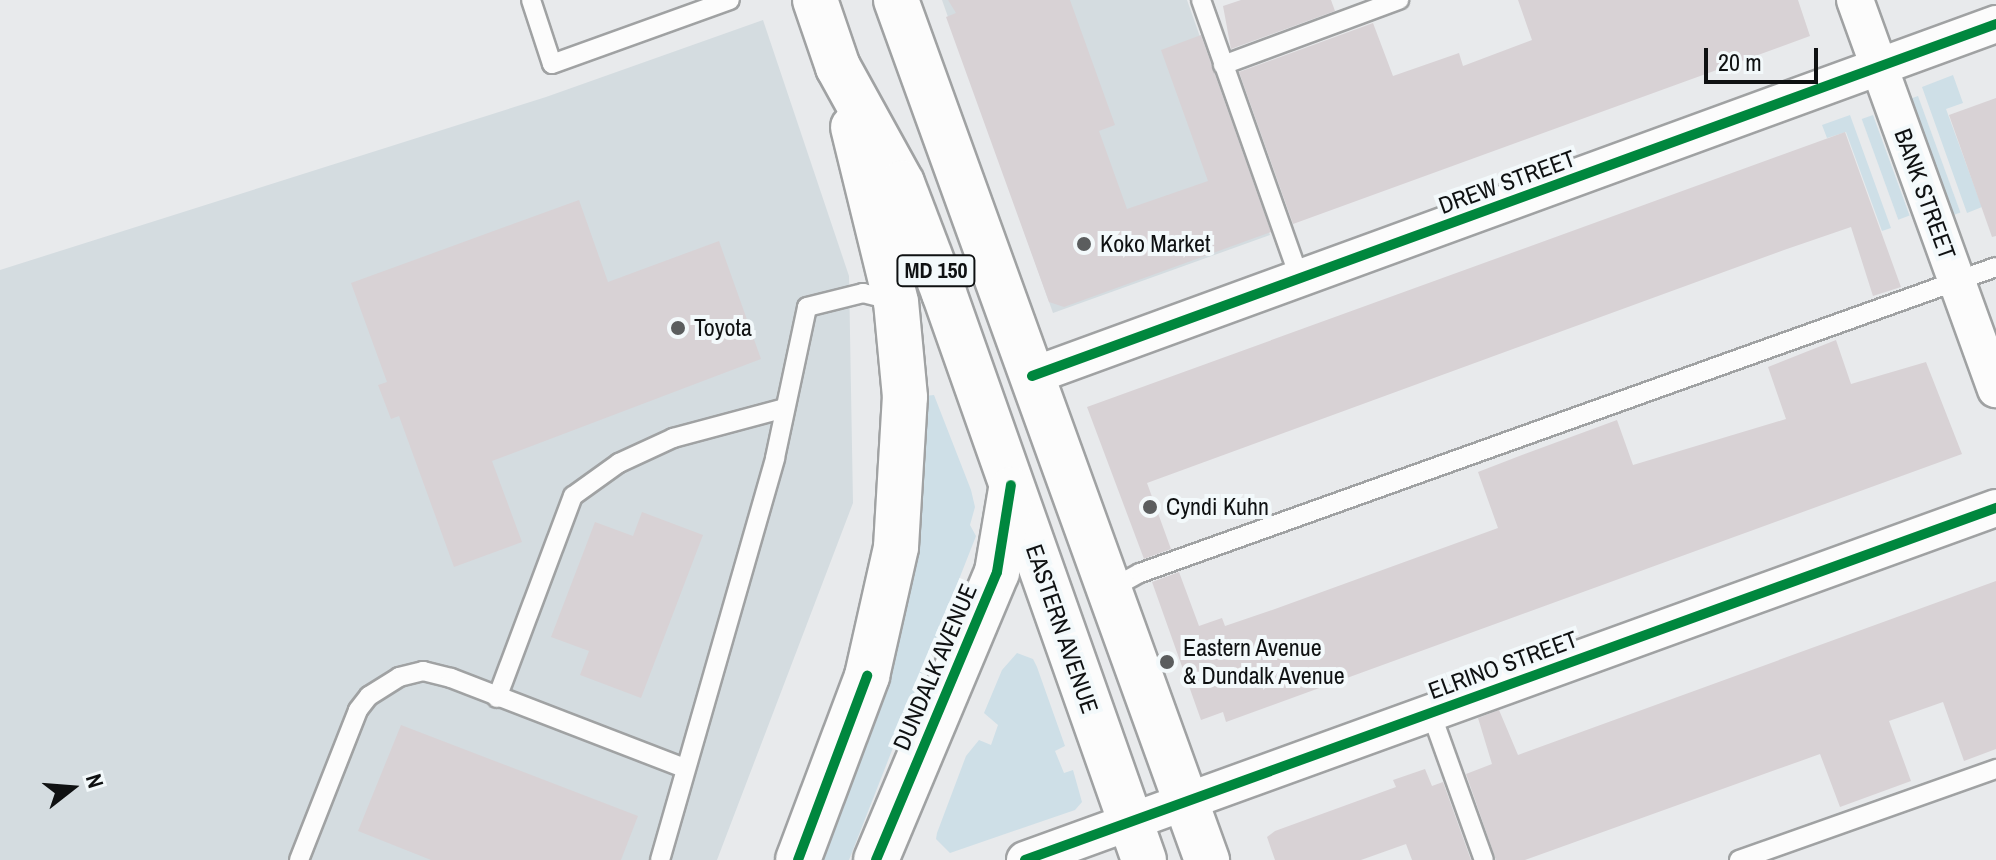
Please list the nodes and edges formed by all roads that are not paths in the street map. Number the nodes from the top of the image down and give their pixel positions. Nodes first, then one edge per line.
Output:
1 (531, 0) edge
2 (730, 0) edge
3 (815, 0) edge
4 (896, 0) edge
5 (1201, 0) edge
6 (1399, 0) edge
7 (1855, 0) edge
8 (1996, 24) edge
9 (1223, 65) junction
10 (838, 67) junction
11 (1880, 67) junction
12 (1996, 267) edge
13 (1300, 279) junction
14 (1957, 282) junction
15 (896, 302) junction
16 (1032, 376) junction
17 (1996, 389) edge
18 (785, 408) junction
19 (1011, 485) junction
20 (1996, 508) edge
21 (1109, 590) junction
22 (497, 698) junction
23 (1431, 713) junction
24 (684, 768) junction
25 (1996, 769) edge
26 (1186, 801) junction
27 (1137, 841) edge
28 (299, 860) edge
29 (660, 860) edge
30 (798, 860) edge
31 (876, 860) edge
32 (1025, 860) edge
33 (1207, 860) edge
34 (1484, 860) edge
35 (1739, 860) edge

1 - 2 lane
3 - 10 main road, EASTERN AVENUE / MD 150
4 - 16 main road, MD 150
5 - 9 lane
6 - 9 lane
7 - 11 street, BANK STREET
8 - 11 street, DREW STREET
9 - 13 lane
10 - 15 main road
10 - 19 main road, EASTERN AVENUE / MD 150
11 - 13 street, DREW STREET
11 - 14 street, BANK STREET
12 - 14 lane
13 - 16 street, DREW STREET
14 - 17 street, BANK STREET
14 - 21 lane
15 - 18 lane
15 - 30 main road
16 - 19 main road, DUNDALK AVENUE
16 - 21 main road, MD 150
18 - 22 lane
18 - 24 lane
19 - 27 main road, EASTERN AVENUE / MD 150
19 - 31 main road, DUNDALK AVENUE
20 - 23 street, ELRINO STREET
21 - 26 main road, MD 150
22 - 24 lane
22 - 28 lane
23 - 26 street, ELRINO STREET
23 - 34 lane
24 - 29 lane
25 - 35 lane
26 - 27 street, ELRINO STREET
26 - 33 main road, MD 150
27 - 32 street, ELRINO STREET

